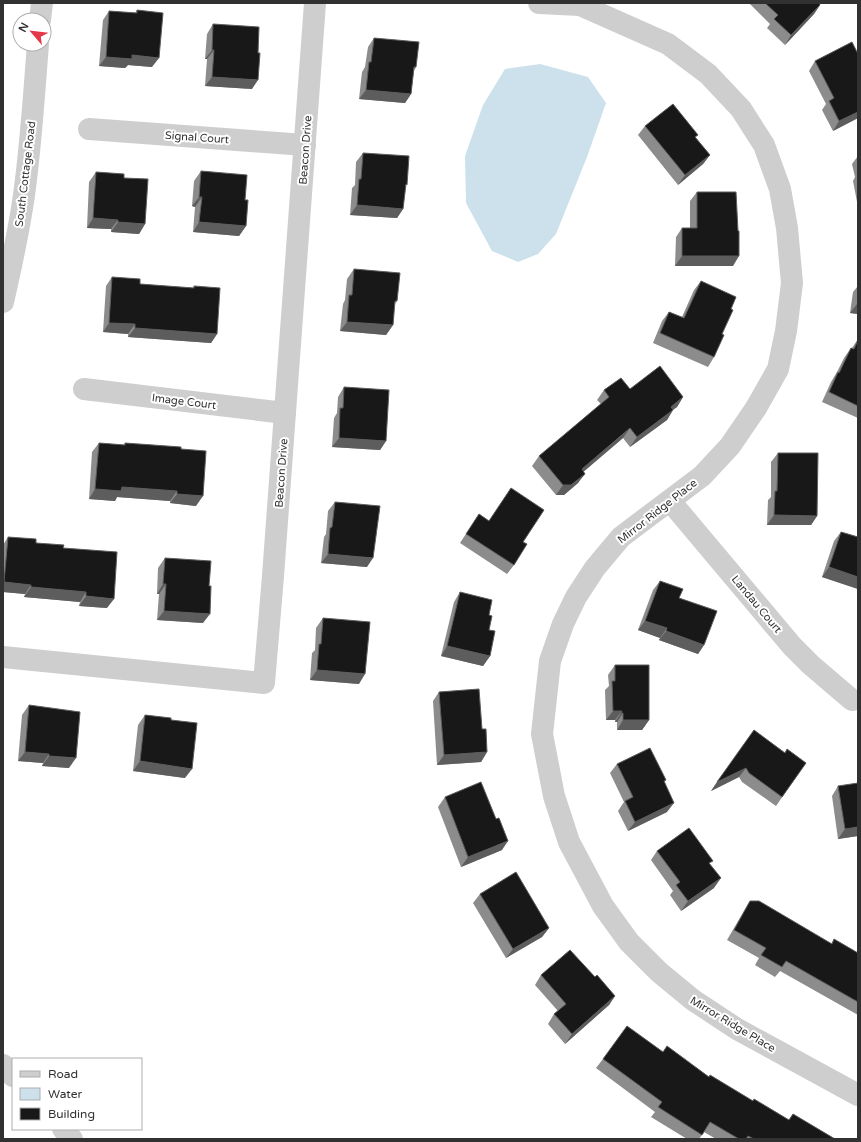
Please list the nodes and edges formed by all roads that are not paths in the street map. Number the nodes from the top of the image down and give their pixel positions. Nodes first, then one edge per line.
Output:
1 (315, 3) edge
2 (539, 3) edge
3 (581, 4) edge
4 (37, 52) edge
5 (89, 129) dead end
6 (305, 145) junction
7 (3, 302) edge
8 (84, 389) dead end
9 (285, 413) junction
10 (670, 502) junction
11 (3, 656) edge
12 (852, 700) dead end
13 (3, 1065) edge
14 (12, 1075) edge
15 (858, 1095) edge
16 (63, 1130) edge
17 (72, 1139) edge

1 - 6 street, Beacon Drive
2 - 3 street, Mirror Ridge Place
3 - 10 street, Mirror Ridge Place
4 - 7 street, South Cottage Road
5 - 6 street, Signal Court
6 - 9 street, Beacon Drive
8 - 9 street, Image Court
9 - 11 street, Beacon Drive
10 - 12 street, Landau Court
10 - 15 street, Mirror Ridge Place
13 - 14 street
16 - 17 street

